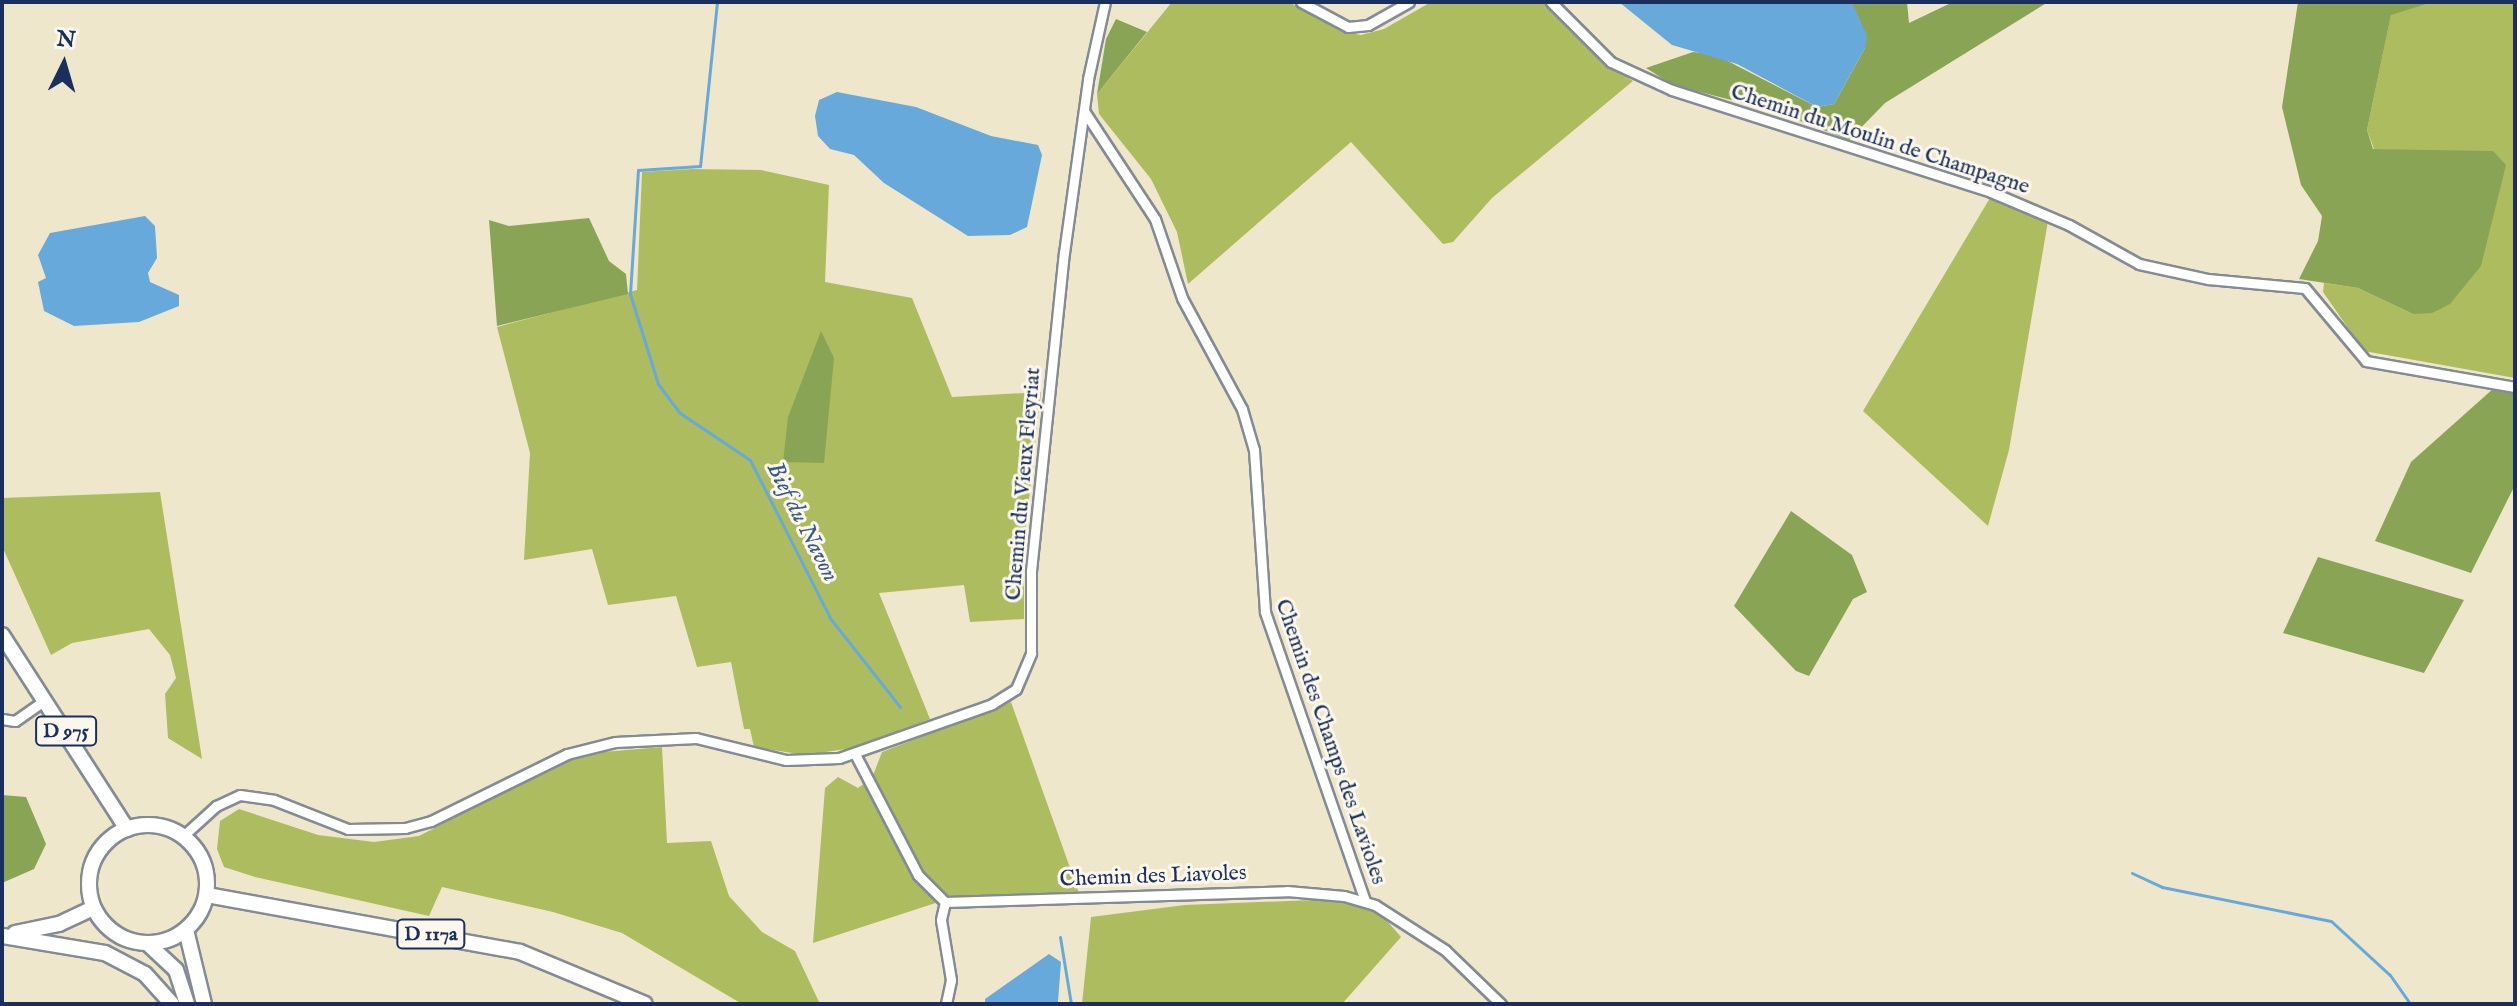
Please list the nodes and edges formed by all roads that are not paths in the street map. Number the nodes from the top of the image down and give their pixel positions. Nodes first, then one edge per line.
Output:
1 (1105, 2) edge
2 (1301, 2) edge
3 (1409, 2) edge
4 (1551, 2) edge
5 (1084, 111) junction
6 (2515, 387) edge
7 (2, 635) edge
8 (45, 700) junction
9 (2, 719) edge
10 (855, 754) junction
11 (127, 829) junction
12 (183, 836) junction
13 (207, 895) junction
14 (1365, 901) junction
15 (945, 902) junction
16 (94, 908) junction
17 (186, 930) junction
18 (3, 936) edge
19 (148, 944) junction
20 (172, 1004) edge
21 (187, 1004) edge
22 (204, 1004) edge
23 (645, 1004) edge
24 (946, 1004) edge
25 (1501, 1004) edge

1 - 5 street, Chemin du Vieux Fleyriat
2 - 3 street
4 - 6 street, Chemin du Moulin de Champagne
5 - 10 street, Chemin du Vieux Fleyriat
5 - 14 street, Chemin des Champs des Lavioles
7 - 8 main road, D 975
8 - 9 street
8 - 11 main road, D 975
10 - 12 street, Chemin du Vieux Fleyriat
10 - 15 street
11 - 12 main road
11 - 16 main road
12 - 13 main road
13 - 17 main road
13 - 23 main road, D 117a
14 - 15 street, Chemin des Liavoles
14 - 25 street, Chemin des Liavoles
15 - 24 street
16 - 18 main road
16 - 19 main road
17 - 19 main road
17 - 22 main road
18 - 20 main road
19 - 21 main road

